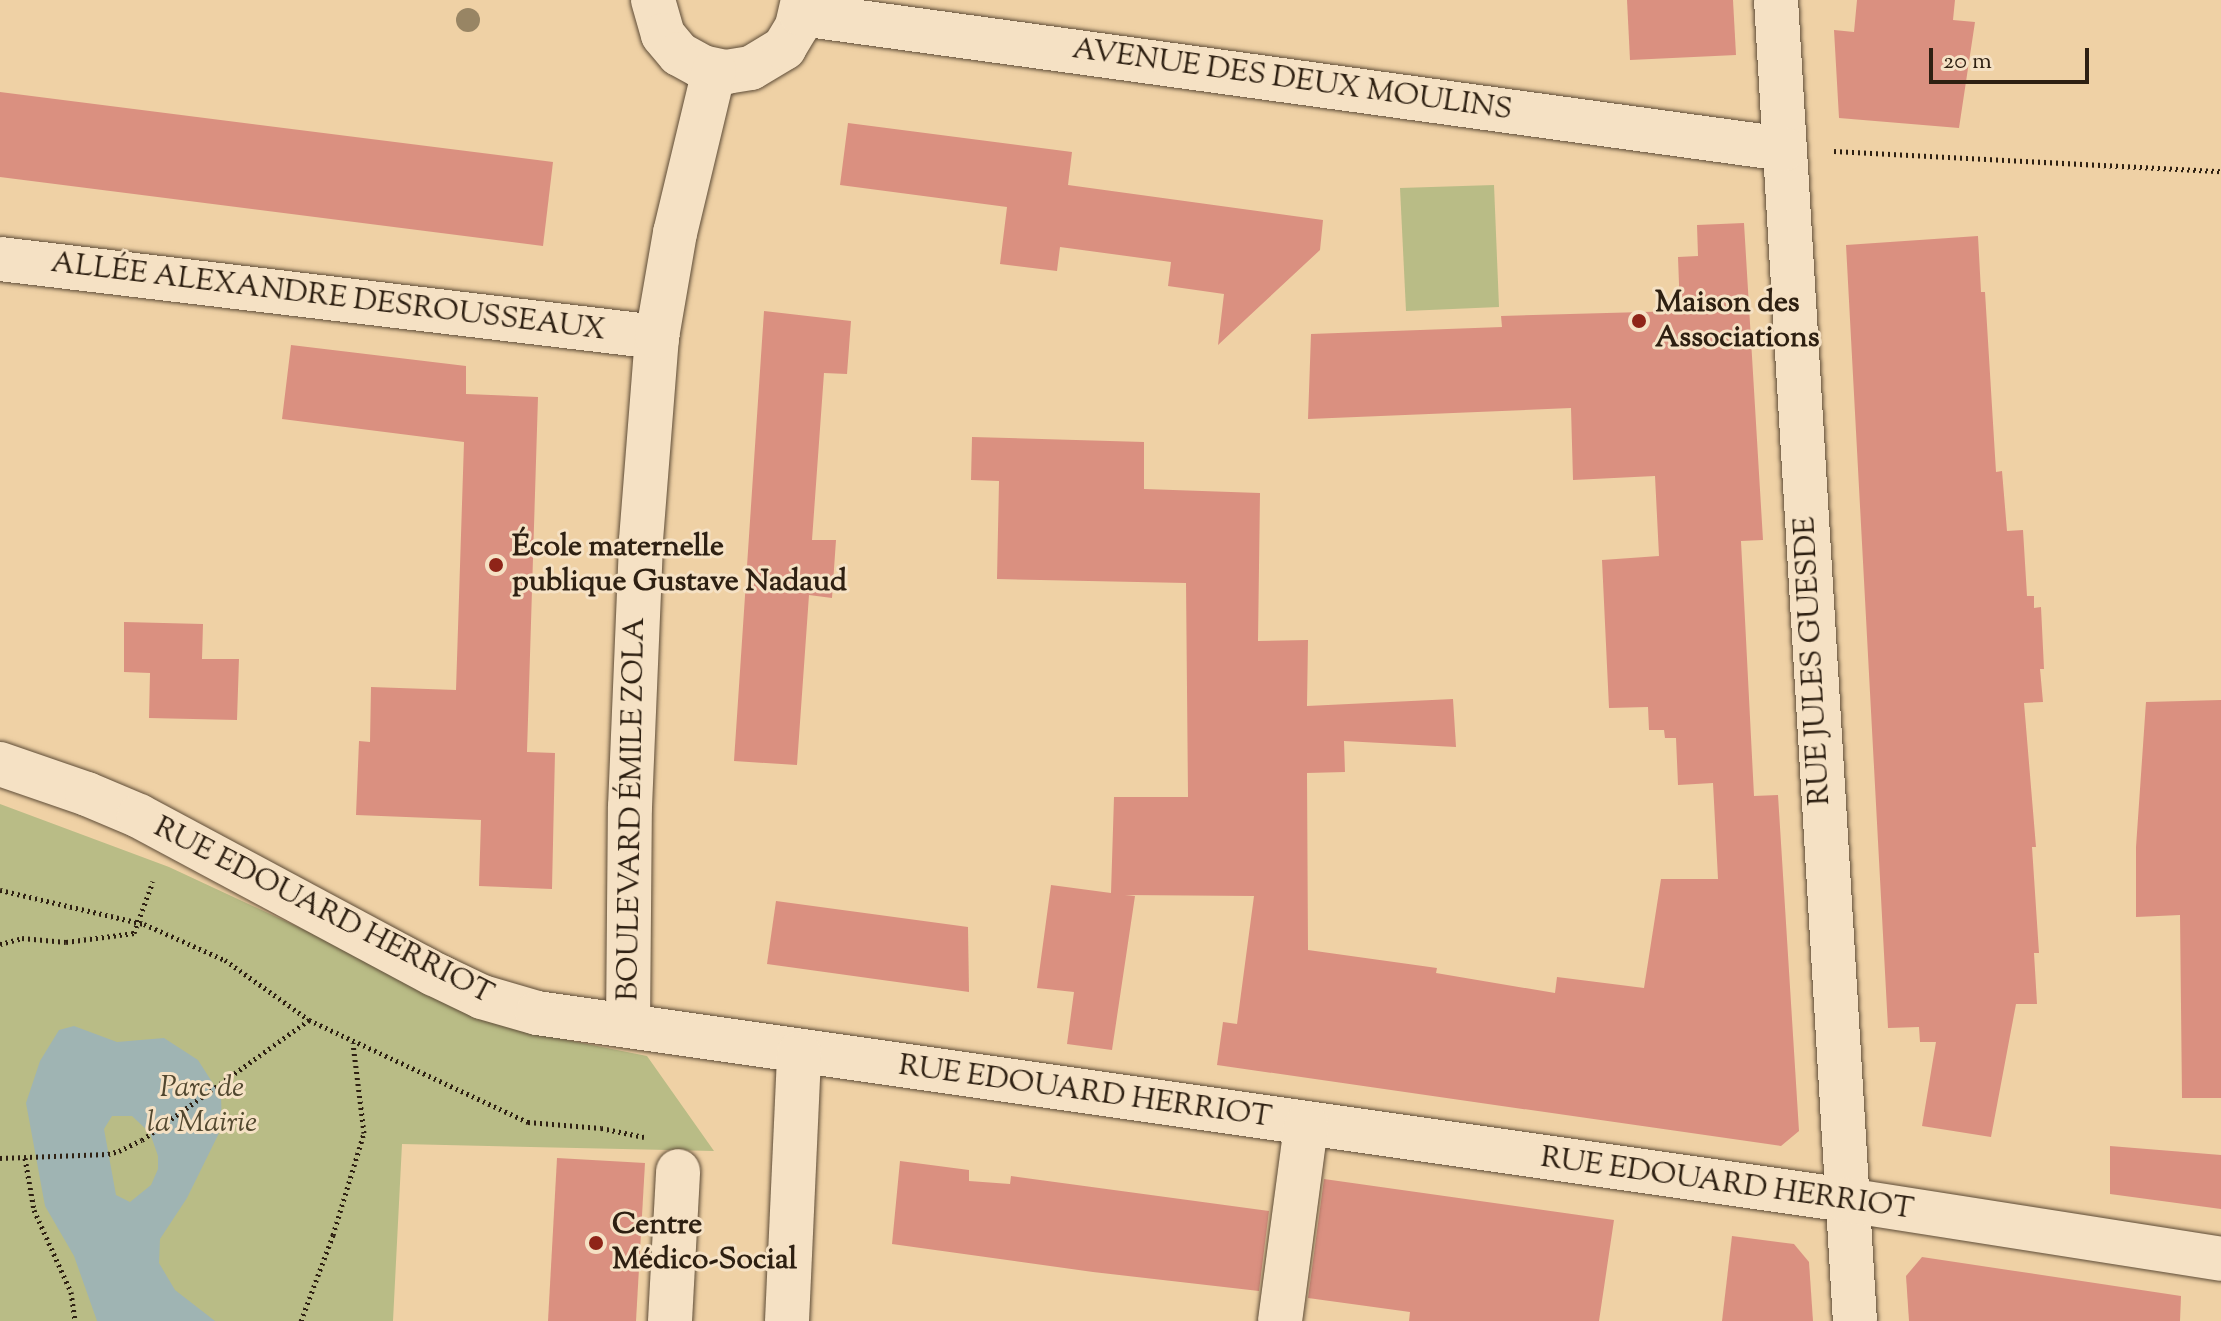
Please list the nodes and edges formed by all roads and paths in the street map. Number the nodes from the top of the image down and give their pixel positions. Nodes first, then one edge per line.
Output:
1 (653, 0) edge
2 (1776, 0) edge
3 (802, 7) edge
4 (714, 71) junction
5 (1784, 149) junction
6 (2221, 171) edge
7 (0, 259) edge
8 (657, 337) junction
9 (0, 764) edge
10 (173, 834) junction
11 (0, 890) edge
12 (136, 922) junction
13 (0, 944) edge
14 (309, 1020) junction
15 (628, 1026) junction
16 (353, 1042) junction
17 (799, 1053) junction
18 (1306, 1125) junction
19 (0, 1158) edge
20 (25, 1158) junction
21 (678, 1171) joint
22 (1846, 1200) junction
23 (2221, 1259) edge
24 (75, 1321) edge
25 (301, 1321) edge
26 (670, 1321) edge
27 (787, 1321) edge
28 (1280, 1321) edge
29 (1855, 1321) edge

1 - 4 street
2 - 5 street, RUE JULES GUESDE
3 - 4 street
3 - 5 street, AVENUE DES DEUX MOULINS
4 - 8 street, BOULEVARD ÉMILE ZOLA
5 - 6 path
5 - 22 street, RUE JULES GUESDE
7 - 8 street, ALLÉE ALEXANDRE DESROUSSEAUX
8 - 15 street, BOULEVARD ÉMILE ZOLA
9 - 10 street, RUE EDOUARD HERRIOT
10 - 12 path
10 - 15 street, RUE EDOUARD HERRIOT
11 - 12 path
12 - 13 path
12 - 14 path
14 - 16 path
14 - 20 path
15 - 17 street, RUE EDOUARD HERRIOT
16 - 21 path
16 - 25 path
17 - 18 street, RUE EDOUARD HERRIOT
17 - 27 street
18 - 22 street, RUE EDOUARD HERRIOT
18 - 28 street
19 - 20 path
20 - 24 path
21 - 26 street
22 - 23 street, RUE EDOUARD HERRIOT
22 - 29 street, RUE JULES GUESDE

